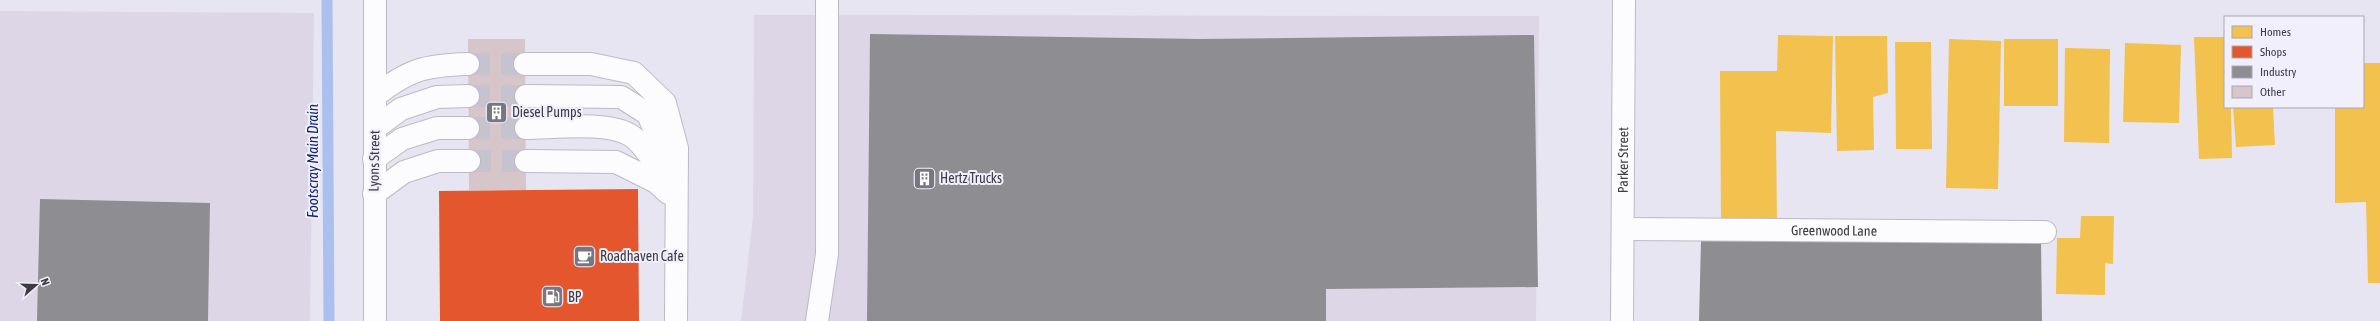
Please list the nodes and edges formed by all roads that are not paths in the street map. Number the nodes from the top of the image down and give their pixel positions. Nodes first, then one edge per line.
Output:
1 (375, 0) edge
2 (827, 0) edge
3 (1624, 0) edge
4 (468, 64) tunnel mouth
5 (525, 64) tunnel mouth
6 (375, 96) junction
7 (468, 96) tunnel mouth
8 (526, 96) tunnel mouth
9 (374, 128) junction
10 (468, 128) tunnel mouth
11 (526, 128) tunnel mouth
12 (374, 159) junction
13 (469, 161) tunnel mouth
14 (526, 161) tunnel mouth
15 (374, 194) junction
16 (676, 200) junction
17 (1623, 230) junction
18 (2044, 232) dead end
19 (375, 321) edge
20 (676, 321) edge
21 (817, 321) edge
22 (1622, 321) edge

1 - 6 street, Lyons Street
2 - 21 street
3 - 17 street, Parker Street
4 - 6 street
5 - 16 street
6 - 9 street, Lyons Street
7 - 9 street
8 - 16 street
9 - 12 street, Lyons Street
10 - 12 street
11 - 16 street
12 - 15 street, Lyons Street
13 - 15 street
14 - 16 street
15 - 19 street, Lyons Street
16 - 20 street
17 - 18 street, Greenwood Lane
17 - 22 street, Parker Street

